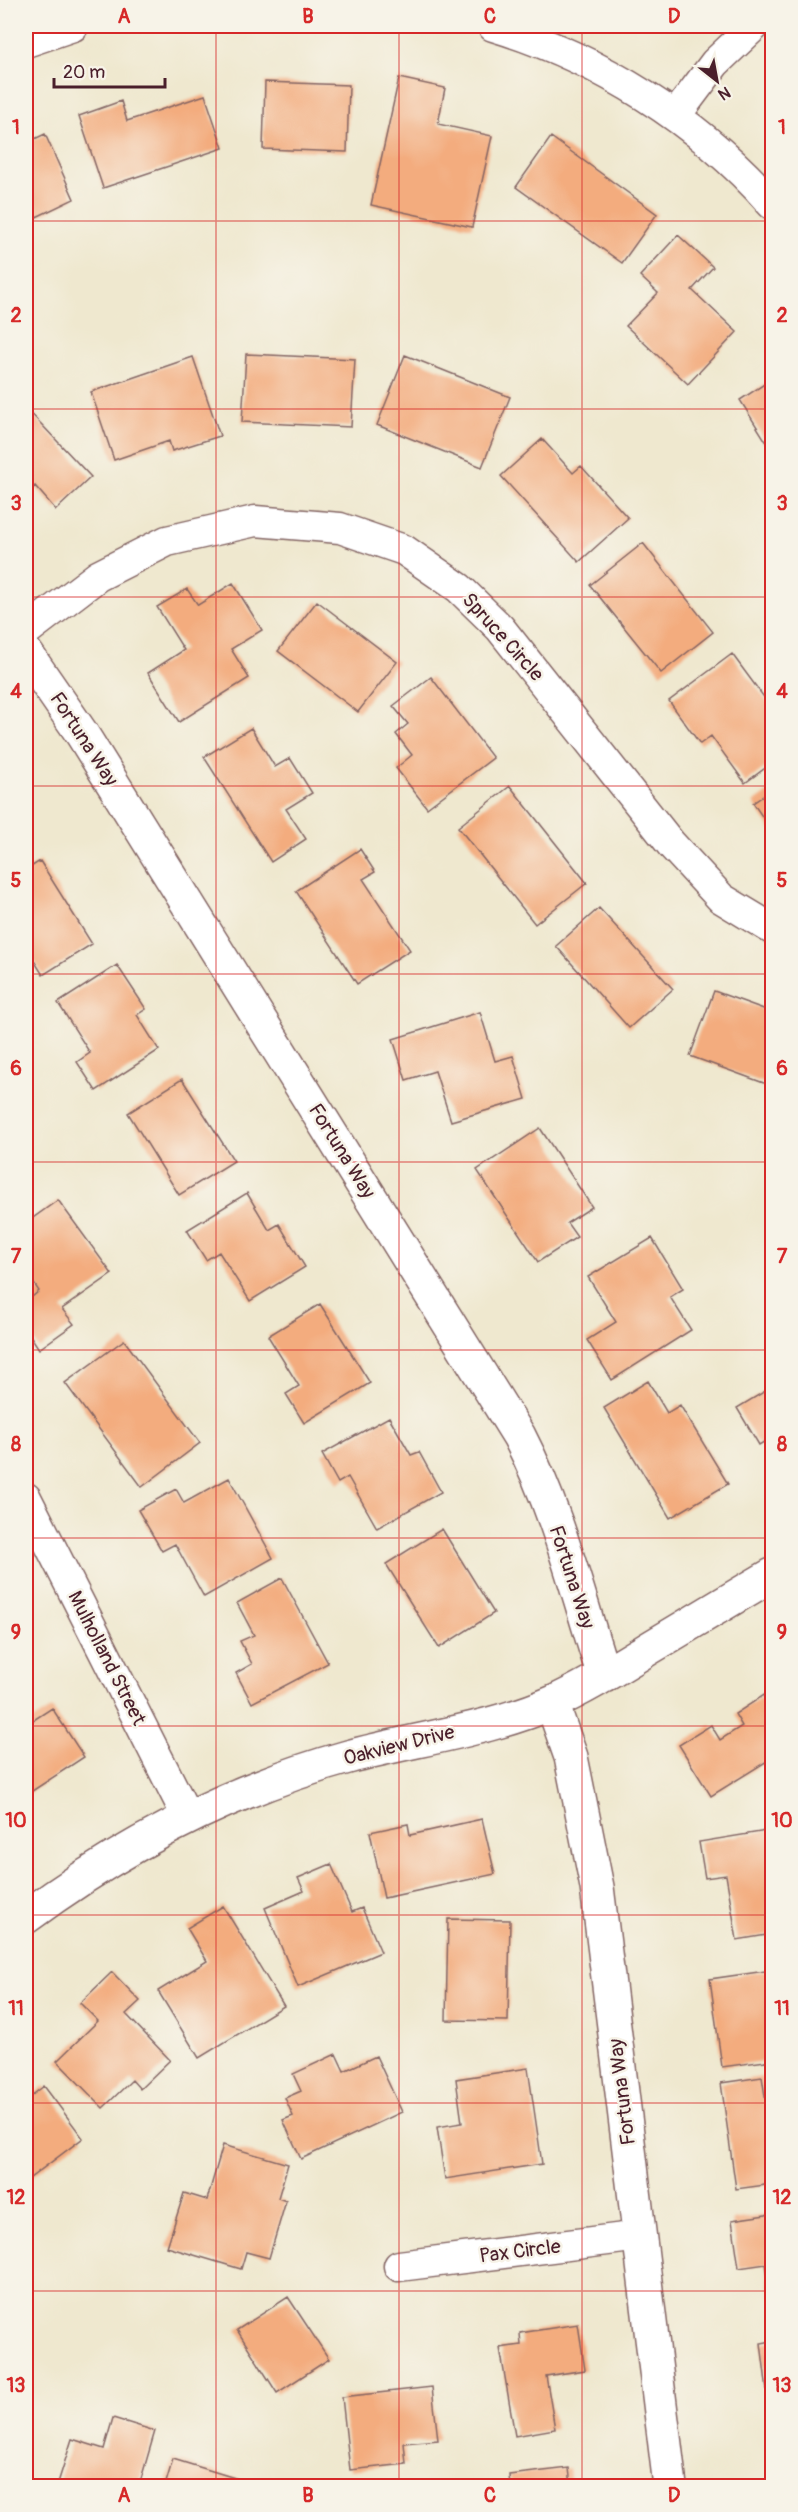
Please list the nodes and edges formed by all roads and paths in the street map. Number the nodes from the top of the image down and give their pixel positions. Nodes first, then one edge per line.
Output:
1 (73, 26) edge
2 (492, 26) edge
3 (754, 26) edge
4 (26, 42) edge
5 (676, 115) junction
6 (772, 204) edge
7 (26, 631) edge
8 (26, 653) edge
9 (772, 929) edge
10 (26, 1498) edge
11 (772, 1575) edge
12 (604, 1676) junction
13 (552, 1703) junction
14 (188, 1818) junction
15 (26, 1917) edge
16 (640, 2236) junction
17 (399, 2266) dead end
18 (670, 2487) edge

1 - 4 street
2 - 5 street
3 - 5 street
5 - 6 street
7 - 9 street, Spruce Circle
8 - 12 street, Fortuna Way
10 - 14 street, Mulholland Street
11 - 12 street, Oakview Drive
12 - 13 street, Oakview Drive
13 - 14 street, Oakview Drive
13 - 16 street, Fortuna Way
14 - 15 street, Oakview Drive
16 - 17 street, Pax Circle
16 - 18 street, Fortuna Way

